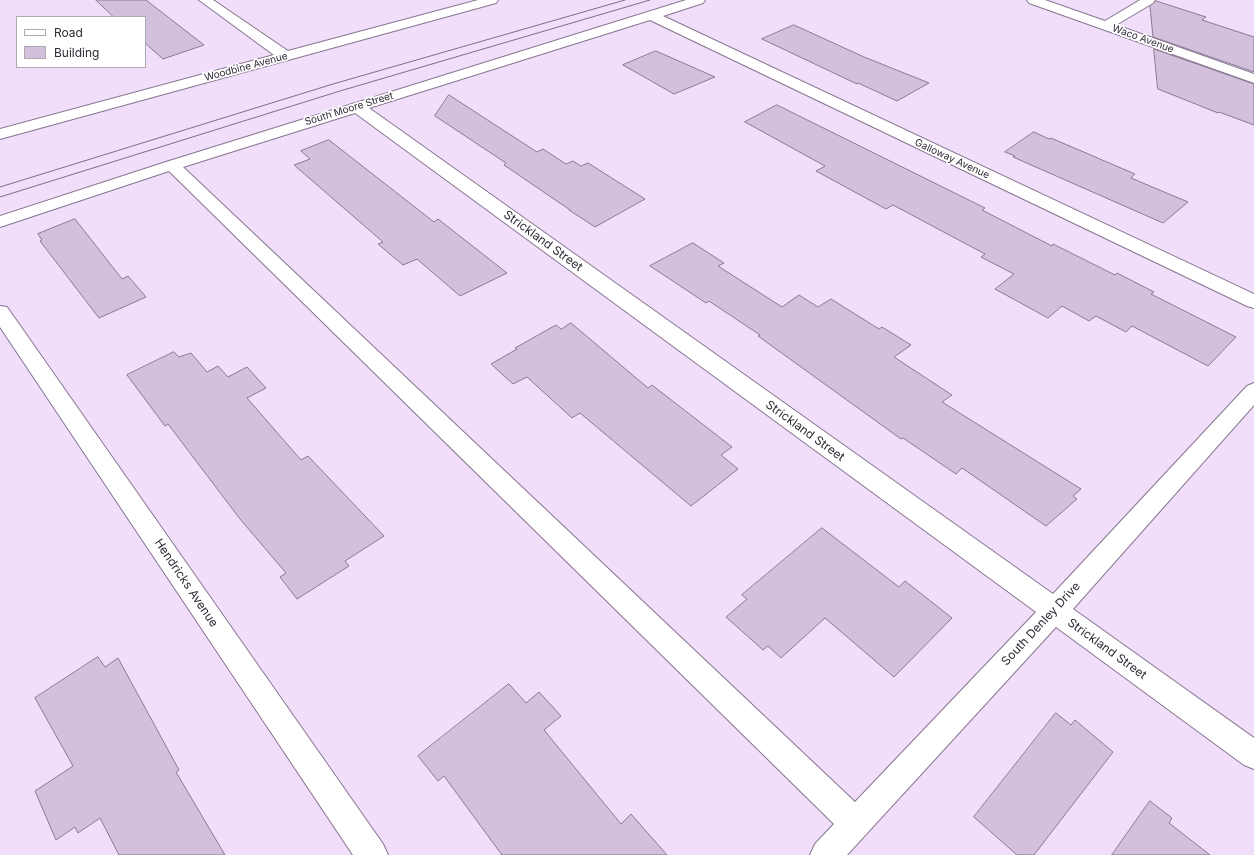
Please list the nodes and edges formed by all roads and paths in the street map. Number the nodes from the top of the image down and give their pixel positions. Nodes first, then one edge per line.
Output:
1 (205, 0) edge
2 (492, 0) edge
3 (699, 0) edge
4 (1033, 0) edge
5 (1149, 0) edge
6 (651, 15) junction
7 (1106, 26) junction
8 (284, 56) junction
9 (1254, 79) edge
10 (357, 107) junction
11 (0, 134) edge
12 (172, 165) junction
13 (0, 222) edge
14 (1254, 302) edge
15 (0, 312) edge
16 (1254, 391) edge
17 (1054, 611) junction
18 (1254, 755) edge
19 (855, 824) junction
20 (372, 855) edge
21 (826, 855) edge

1 - 8 street
2 - 8 street, Woodbine Avenue
3 - 6 street, South Moore Street
4 - 7 street, Waco Avenue
5 - 7 street
6 - 10 street, South Moore Street
6 - 14 street, Galloway Avenue
7 - 9 street, Waco Avenue
8 - 11 street, Woodbine Avenue
10 - 12 street, South Moore Street
10 - 17 street, Strickland Street
12 - 13 street, South Moore Street
12 - 19 street
15 - 20 street, Hendricks Avenue
16 - 17 street, South Denley Drive
17 - 18 street, Strickland Street
17 - 19 street, South Denley Drive
19 - 21 street, South Denley Drive

